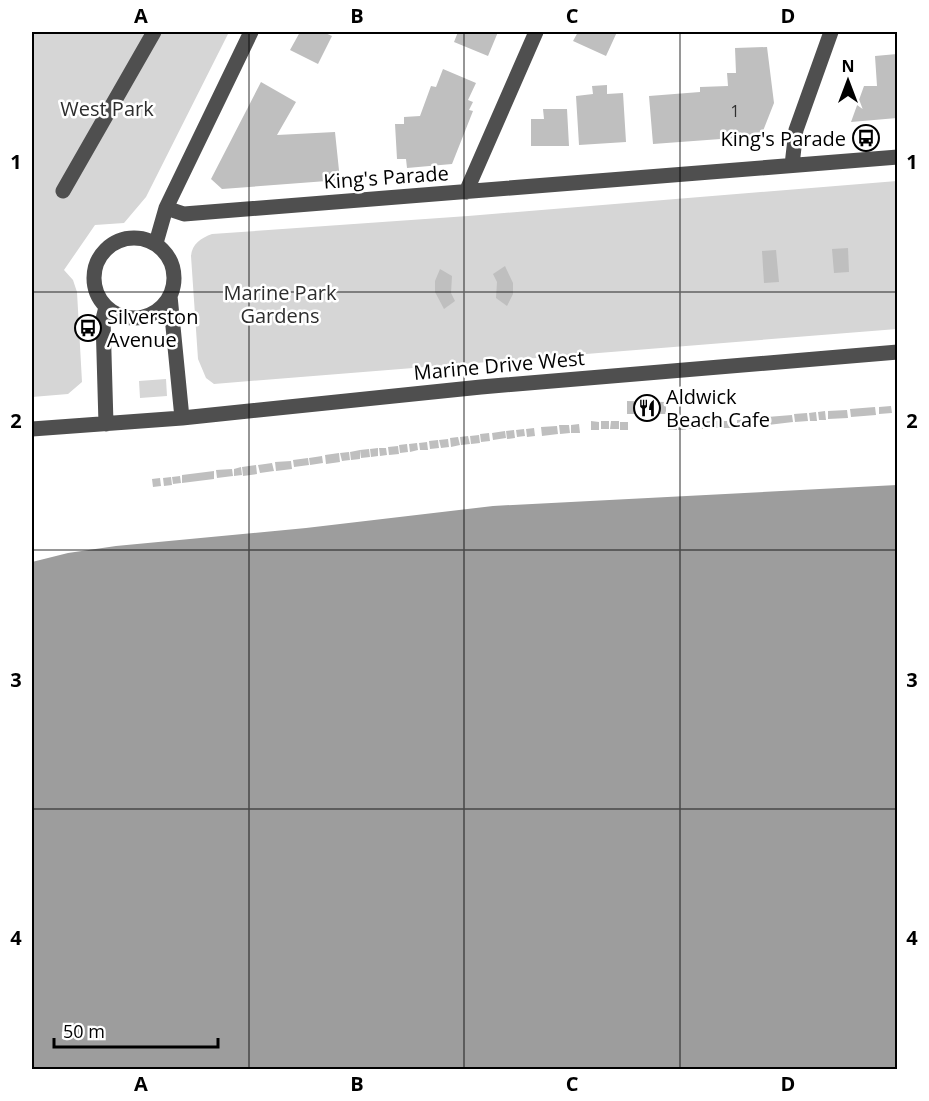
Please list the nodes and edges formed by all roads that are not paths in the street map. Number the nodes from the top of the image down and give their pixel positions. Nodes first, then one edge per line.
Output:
1 (154, 32) edge
2 (250, 32) edge
3 (536, 32) edge
4 (831, 32) edge
5 (897, 157) edge
6 (792, 165) junction
7 (63, 191) dead end
8 (466, 192) junction
9 (166, 208) junction
10 (156, 243) junction
11 (170, 296) junction
12 (105, 307) junction
13 (897, 352) edge
14 (182, 418) junction
15 (106, 424) junction
16 (32, 429) edge

1 - 7 street
2 - 9 street
3 - 8 street
4 - 6 street
5 - 6 street, King's Parade
6 - 8 street, King's Parade
8 - 9 street, King's Parade
9 - 10 street
10 - 11 street
10 - 12 street
11 - 12 street
11 - 14 street
12 - 15 street
13 - 14 street, Marine Drive West
14 - 15 street, Marine Drive West
15 - 16 street, Marine Drive West

